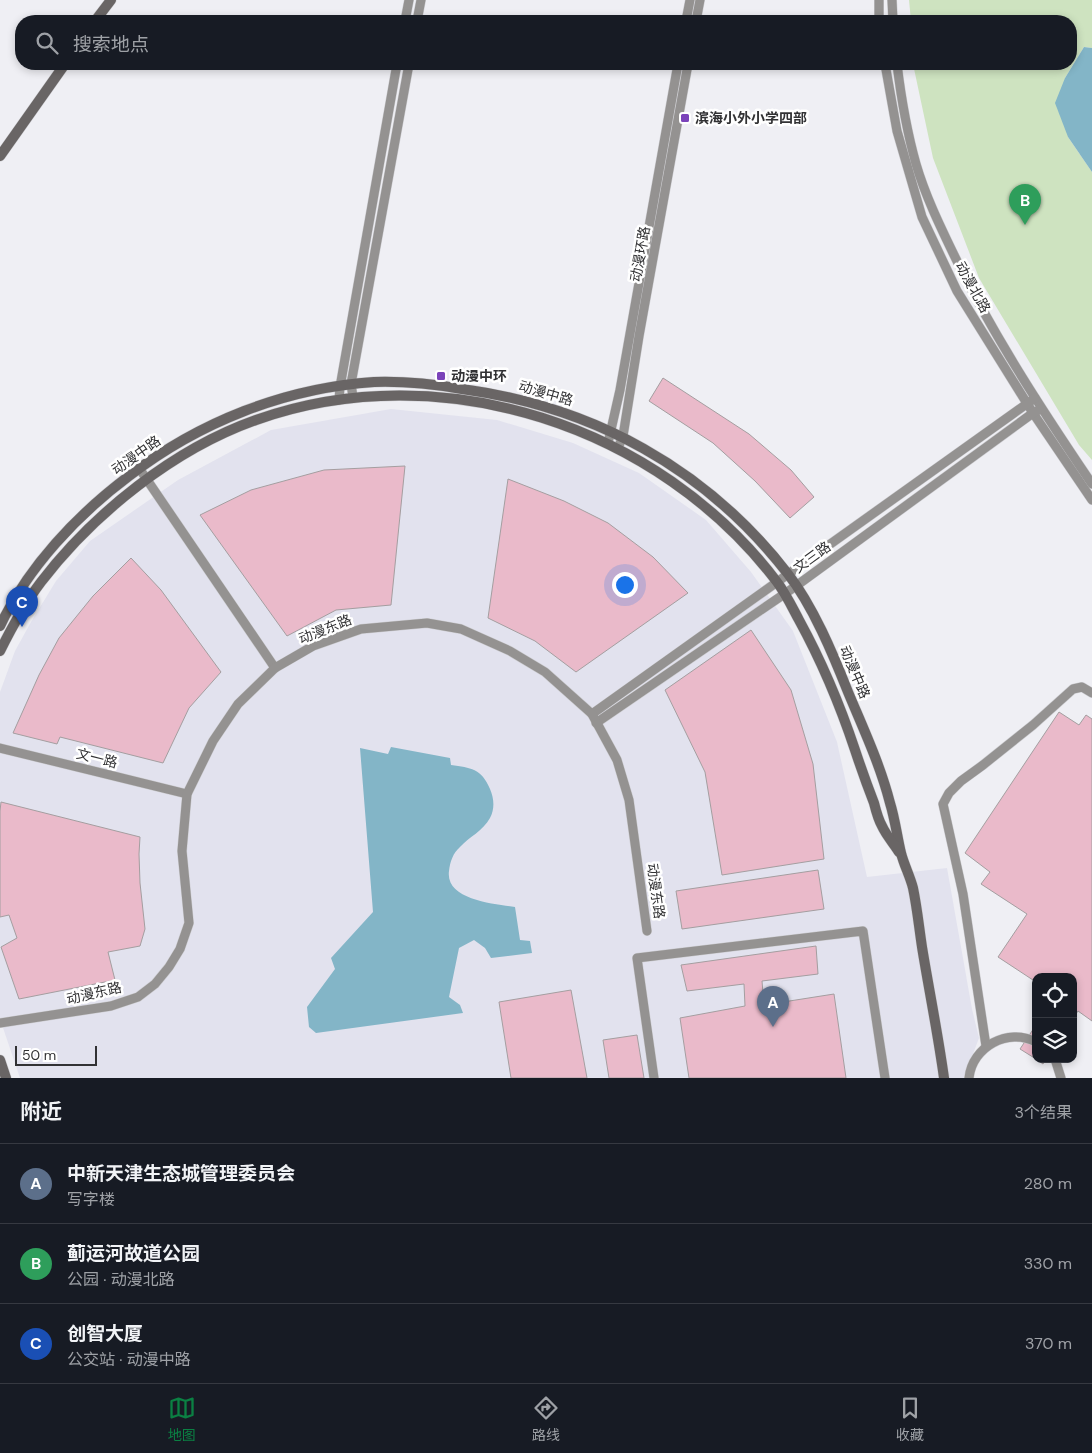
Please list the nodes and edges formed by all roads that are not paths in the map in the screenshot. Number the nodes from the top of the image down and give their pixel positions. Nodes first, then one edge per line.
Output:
1 (110, 0) edge
2 (409, 0) edge
3 (420, 0) edge
4 (690, 0) edge
5 (700, 0) edge
6 (879, 0) edge
7 (892, 0) edge
8 (99, 15) edge
9 (406, 15) edge
10 (418, 15) edge
11 (687, 15) edge
12 (697, 15) edge
13 (880, 15) edge
14 (893, 15) edge
15 (61, 70) edge
16 (396, 70) edge
17 (408, 70) edge
18 (677, 70) edge
19 (687, 70) edge
20 (886, 70) edge
21 (898, 70) edge
22 (0, 156) edge
23 (351, 384) junction
24 (340, 387) junction
25 (353, 397) junction
26 (339, 400) junction
27 (1031, 400) junction
28 (1037, 411) junction
29 (612, 431) junction
30 (623, 436) junction
31 (608, 443) junction
32 (618, 448) junction
33 (140, 468) junction
34 (147, 479) junction
35 (1092, 484) edge
36 (1092, 500) edge
37 (788, 574) junction
38 (777, 582) junction
39 (796, 586) junction
40 (785, 594) junction
41 (0, 626) edge
42 (0, 651) edge
43 (275, 668) junction
44 (1092, 693) edge
45 (592, 714) junction
46 (596, 723) junction
47 (0, 748) edge
48 (187, 794) junction
49 (901, 855) junction
50 (647, 931) dead end
51 (0, 1023) edge
52 (1032, 1040) edge
53 (986, 1046) junction
54 (0, 1060) edge
55 (1056, 1063) edge
56 (6, 1078) edge
57 (654, 1078) edge
58 (885, 1078) edge
59 (944, 1078) edge
60 (969, 1078) edge
61 (1061, 1078) edge

1 - 8 street
2 - 9 street
3 - 10 street
4 - 11 street
5 - 12 street
6 - 13 street
7 - 14 street
15 - 22 street
16 - 24 street
17 - 23 street
18 - 29 street, 动漫环路
19 - 30 street, 动漫环路
20 - 27 street, 动漫北路
21 - 27 street, 动漫北路
23 - 24 street, 动漫中路
23 - 25 street
23 - 29 street, 动漫中路
24 - 26 street
24 - 33 street, 动漫中路
25 - 26 street, 动漫中路
25 - 31 street, 动漫中路
26 - 34 street, 动漫中路
27 - 28 street, 动漫北路
27 - 37 street, 文三路
28 - 35 street, 动漫北路
28 - 36 street, 动漫北路
28 - 39 street, 文三路
29 - 30 street, 动漫中路
29 - 31 street, 动漫环路
30 - 32 street, 动漫环路
30 - 37 street, 动漫中路
31 - 32 street, 动漫中路
32 - 38 street, 动漫中路
33 - 34 street
33 - 41 street, 动漫中路
34 - 42 street, 动漫中路
34 - 43 street
37 - 38 street, 文三路
37 - 39 street, 动漫中路
38 - 40 street, 动漫中路
38 - 45 street, 文三路
39 - 40 street, 文三路
39 - 49 street, 动漫中路
40 - 46 street, 文三路
40 - 49 street, 动漫中路
43 - 45 street, 动漫东路
43 - 48 street, 动漫东路
44 - 53 street
45 - 46 street, 动漫东路
46 - 50 street, 动漫东路
47 - 48 street, 文一路
48 - 51 street, 动漫东路
49 - 59 street, 动漫中路
52 - 53 street
53 - 60 street
54 - 56 street
55 - 61 street
57 - 58 street

